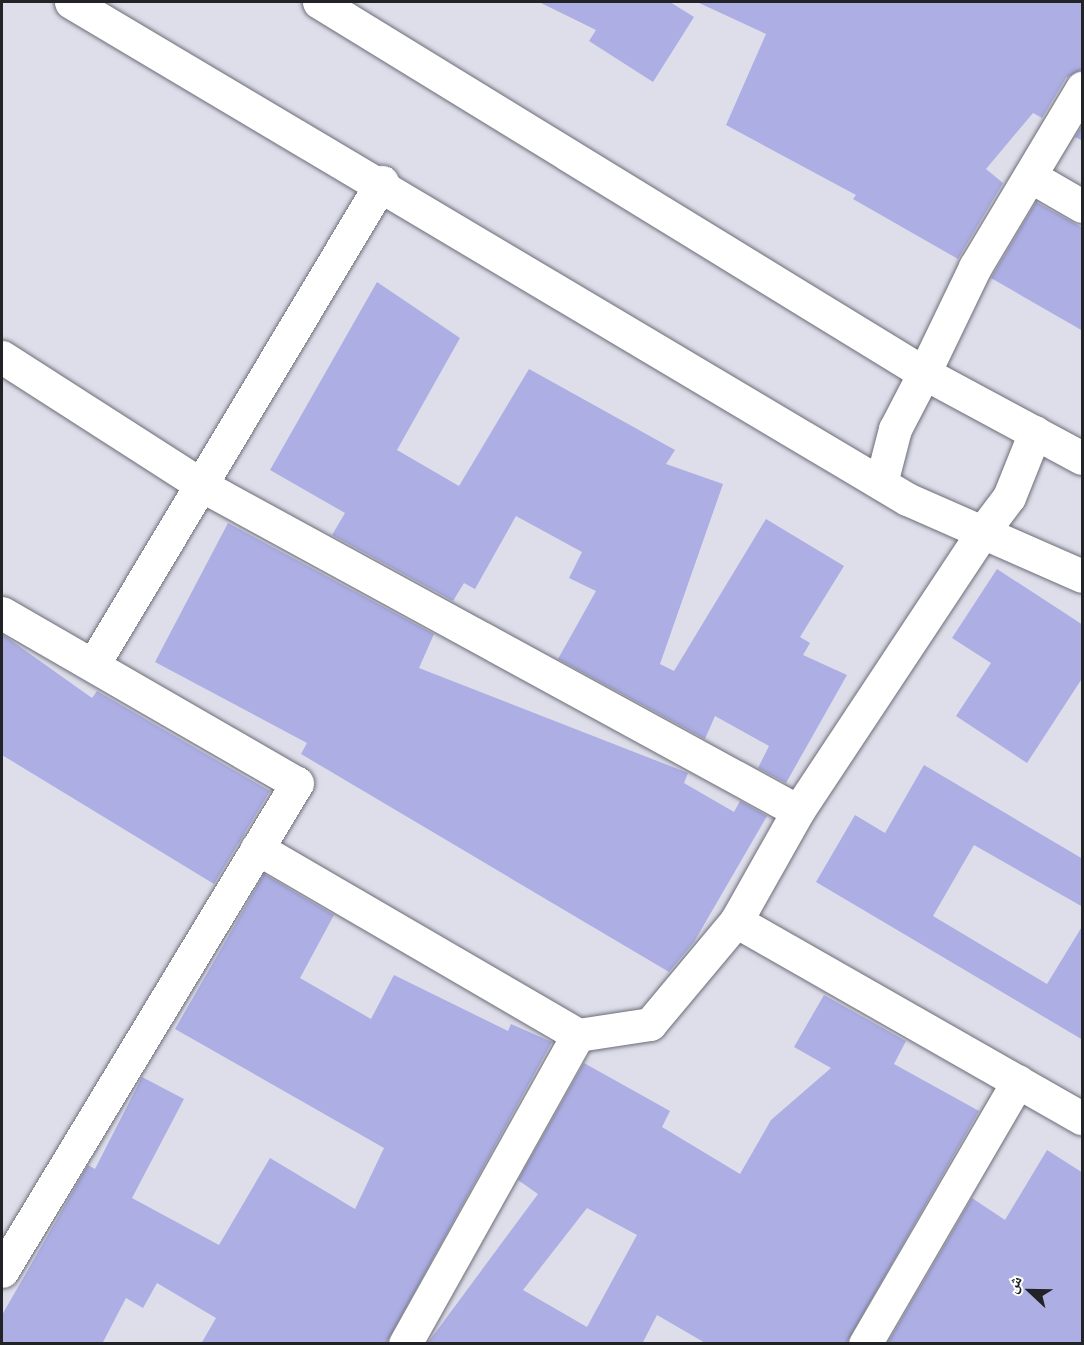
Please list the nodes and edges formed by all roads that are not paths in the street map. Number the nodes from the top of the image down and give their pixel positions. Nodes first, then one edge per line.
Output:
1 (71, 2) edge
2 (320, 2) edge
3 (1083, 88) edge
4 (1030, 176) junction
5 (382, 182) junction
6 (1083, 206) edge
7 (2, 357) edge
8 (924, 373) junction
9 (1035, 432) junction
10 (1083, 458) edge
11 (881, 483) junction
12 (201, 485) junction
13 (981, 534) junction
14 (1083, 576) edge
15 (2, 613) edge
16 (93, 665) junction
17 (798, 812) junction
18 (257, 848) junction
19 (736, 921) junction
20 (579, 1035) junction
21 (1017, 1081) junction
22 (1083, 1118) edge
23 (2, 1271) edge
24 (405, 1344) edge
25 (865, 1344) edge

1 - 5 street
2 - 8 street
3 - 4 street
4 - 6 street
4 - 8 street
5 - 11 street
5 - 12 street
7 - 12 street
8 - 9 street
8 - 11 street
9 - 10 street
9 - 13 street
11 - 13 street
12 - 16 street
12 - 17 street
13 - 14 street
13 - 17 street
15 - 16 street
16 - 18 street
17 - 19 street
18 - 20 street
18 - 23 street
19 - 20 street
19 - 21 street
20 - 24 street
21 - 22 street
21 - 25 street

